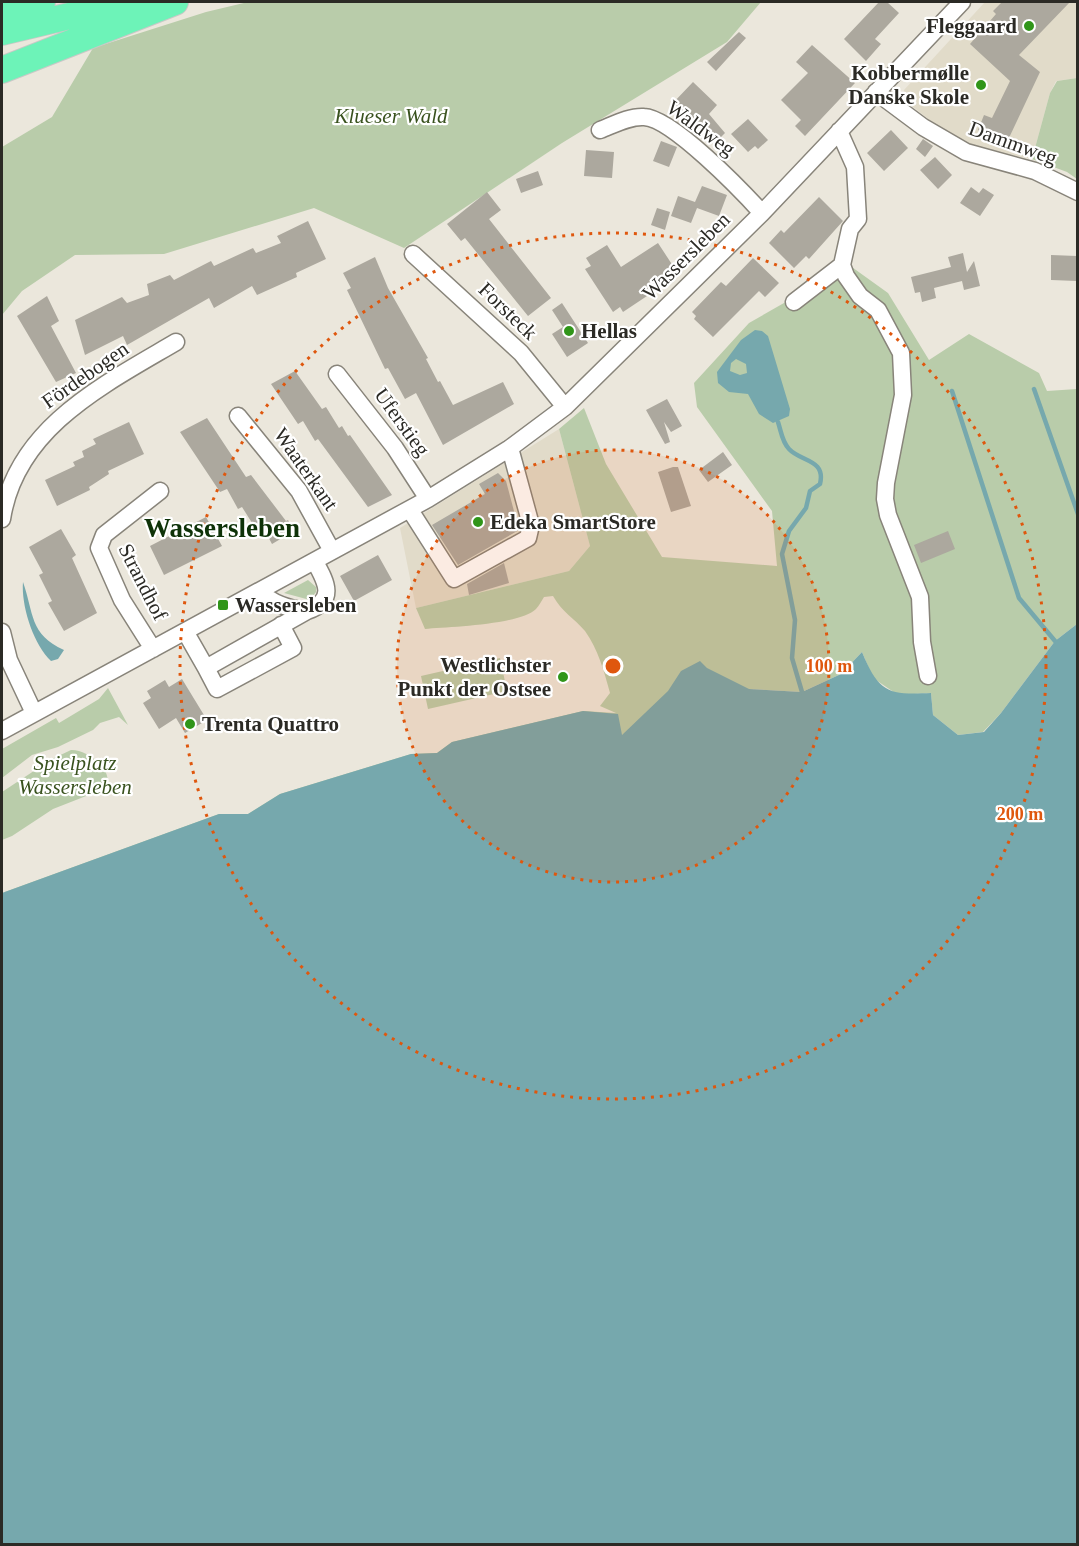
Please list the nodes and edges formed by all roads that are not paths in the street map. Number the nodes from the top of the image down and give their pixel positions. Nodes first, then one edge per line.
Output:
1 (42, 2) edge
2 (128, 2) edge
3 (175, 2) edge
4 (962, 2) edge
5 (2, 12) edge
6 (2, 33) edge
7 (2, 70) edge
8 (876, 92) junction
9 (600, 130) dead end
10 (839, 131) junction
11 (1077, 192) edge
12 (762, 213) junction
13 (413, 254) dead end
14 (842, 265) junction
15 (794, 302) dead end
16 (176, 342) dead end
17 (337, 374) dead end
18 (565, 406) junction
19 (238, 416) dead end
20 (510, 448) junction
21 (160, 491) dead end
22 (428, 500) junction
23 (410, 510) junction
24 (2, 519) edge
25 (333, 551) junction
26 (315, 562) junction
27 (261, 592) junction
28 (307, 611) junction
29 (281, 625) junction
30 (2, 632) edge
31 (186, 633) junction
32 (153, 649) junction
33 (206, 668) junction
34 (928, 676) dead end
35 (34, 713) junction
36 (2, 731) edge

1 - 5 highway
2 - 6 highway
3 - 7 highway
4 - 8 street, Wassersleben
8 - 10 street, Wassersleben
8 - 11 street, Dammweg
9 - 12 street, Waldweg
10 - 12 street, Wassersleben
10 - 14 street
12 - 18 street, Wassersleben
13 - 18 street, Forsteck
14 - 15 street
14 - 34 street
16 - 24 street, Fördebogen
17 - 22 street, Uferstieg
18 - 20 street, Wassersleben
19 - 25 street, Waaterkant
20 - 22 street, Wassersleben
20 - 23 street
21 - 32 street, Strandhof
22 - 23 street, Wassersleben
23 - 25 street, Wassersleben
25 - 26 street, Wassersleben
26 - 27 street, Wassersleben
26 - 28 street
27 - 28 street
27 - 31 street, Wassersleben
28 - 29 street
29 - 33 street
29 - 33 street
30 - 35 street
31 - 32 street, Wassersleben
31 - 33 street
32 - 35 street, Wassersleben
35 - 36 street, Wassersleben

